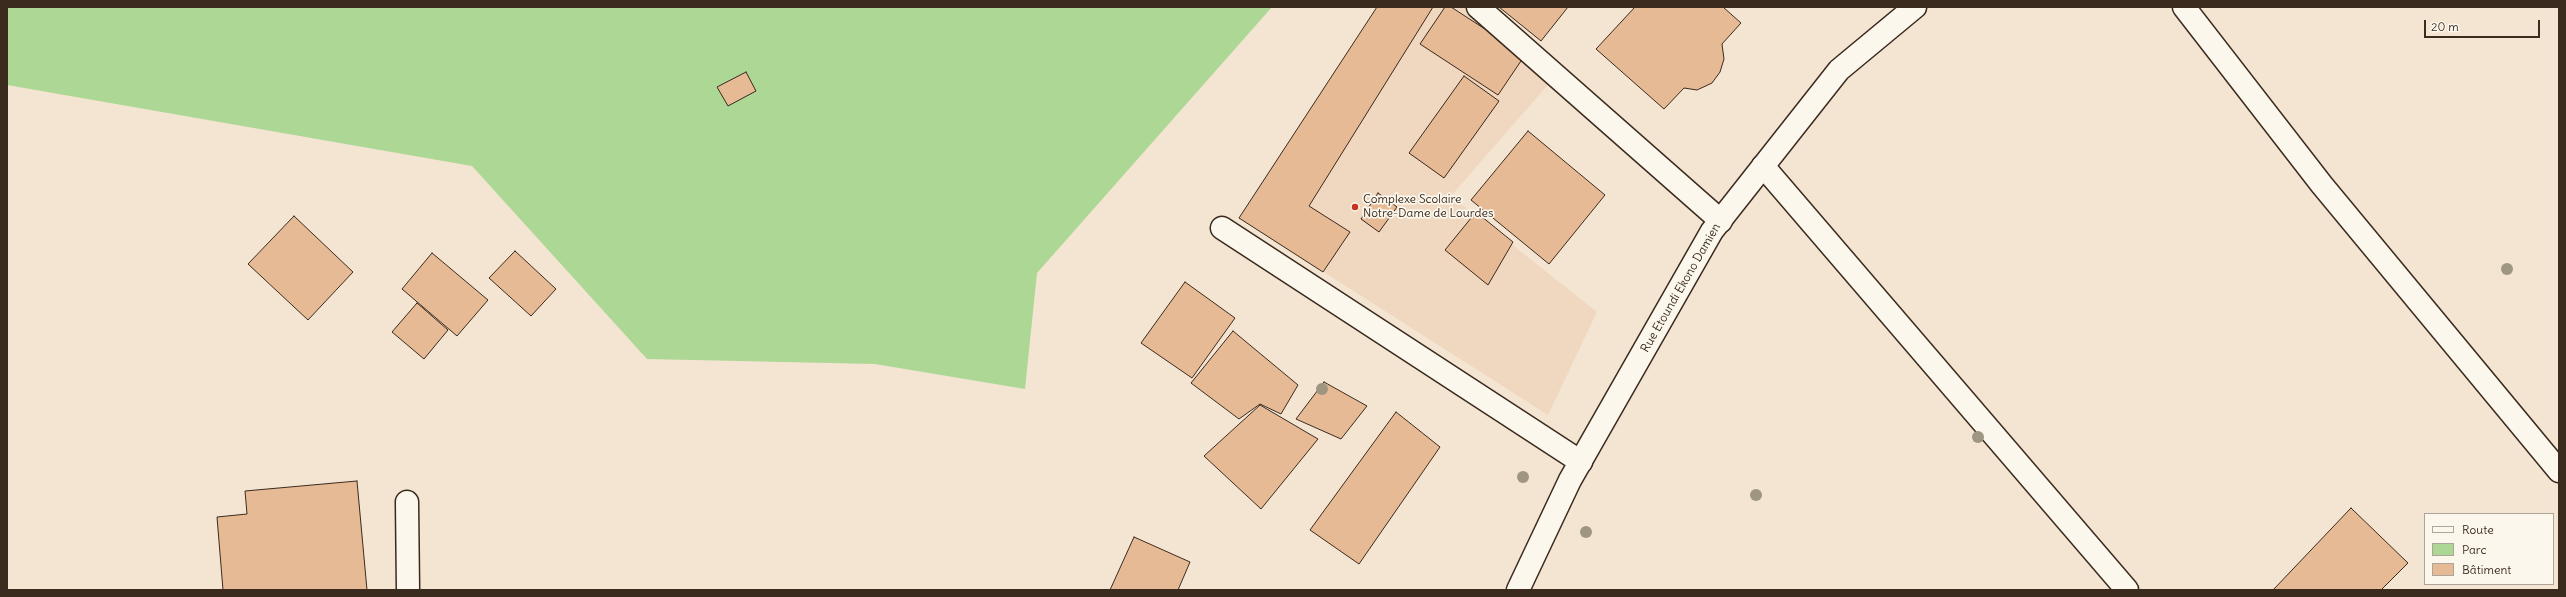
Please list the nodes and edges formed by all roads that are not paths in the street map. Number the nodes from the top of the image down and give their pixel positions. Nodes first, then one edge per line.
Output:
1 (1478, 7) edge
2 (1915, 7) edge
3 (2184, 7) edge
4 (1763, 166) junction
5 (1721, 221) junction
6 (1222, 228) dead end
7 (1581, 462) junction
8 (2559, 471) edge
9 (407, 502) dead end
10 (408, 590) edge
11 (1518, 590) edge
12 (2127, 590) edge

1 - 5 street
2 - 4 street, Rue Etoundi Ekono Damien
3 - 8 street
4 - 5 street, Rue Etoundi Ekono Damien
4 - 12 street
5 - 7 street, Rue Etoundi Ekono Damien
6 - 7 street
7 - 11 street, Rue Etoundi Ekono Damien
9 - 10 street

